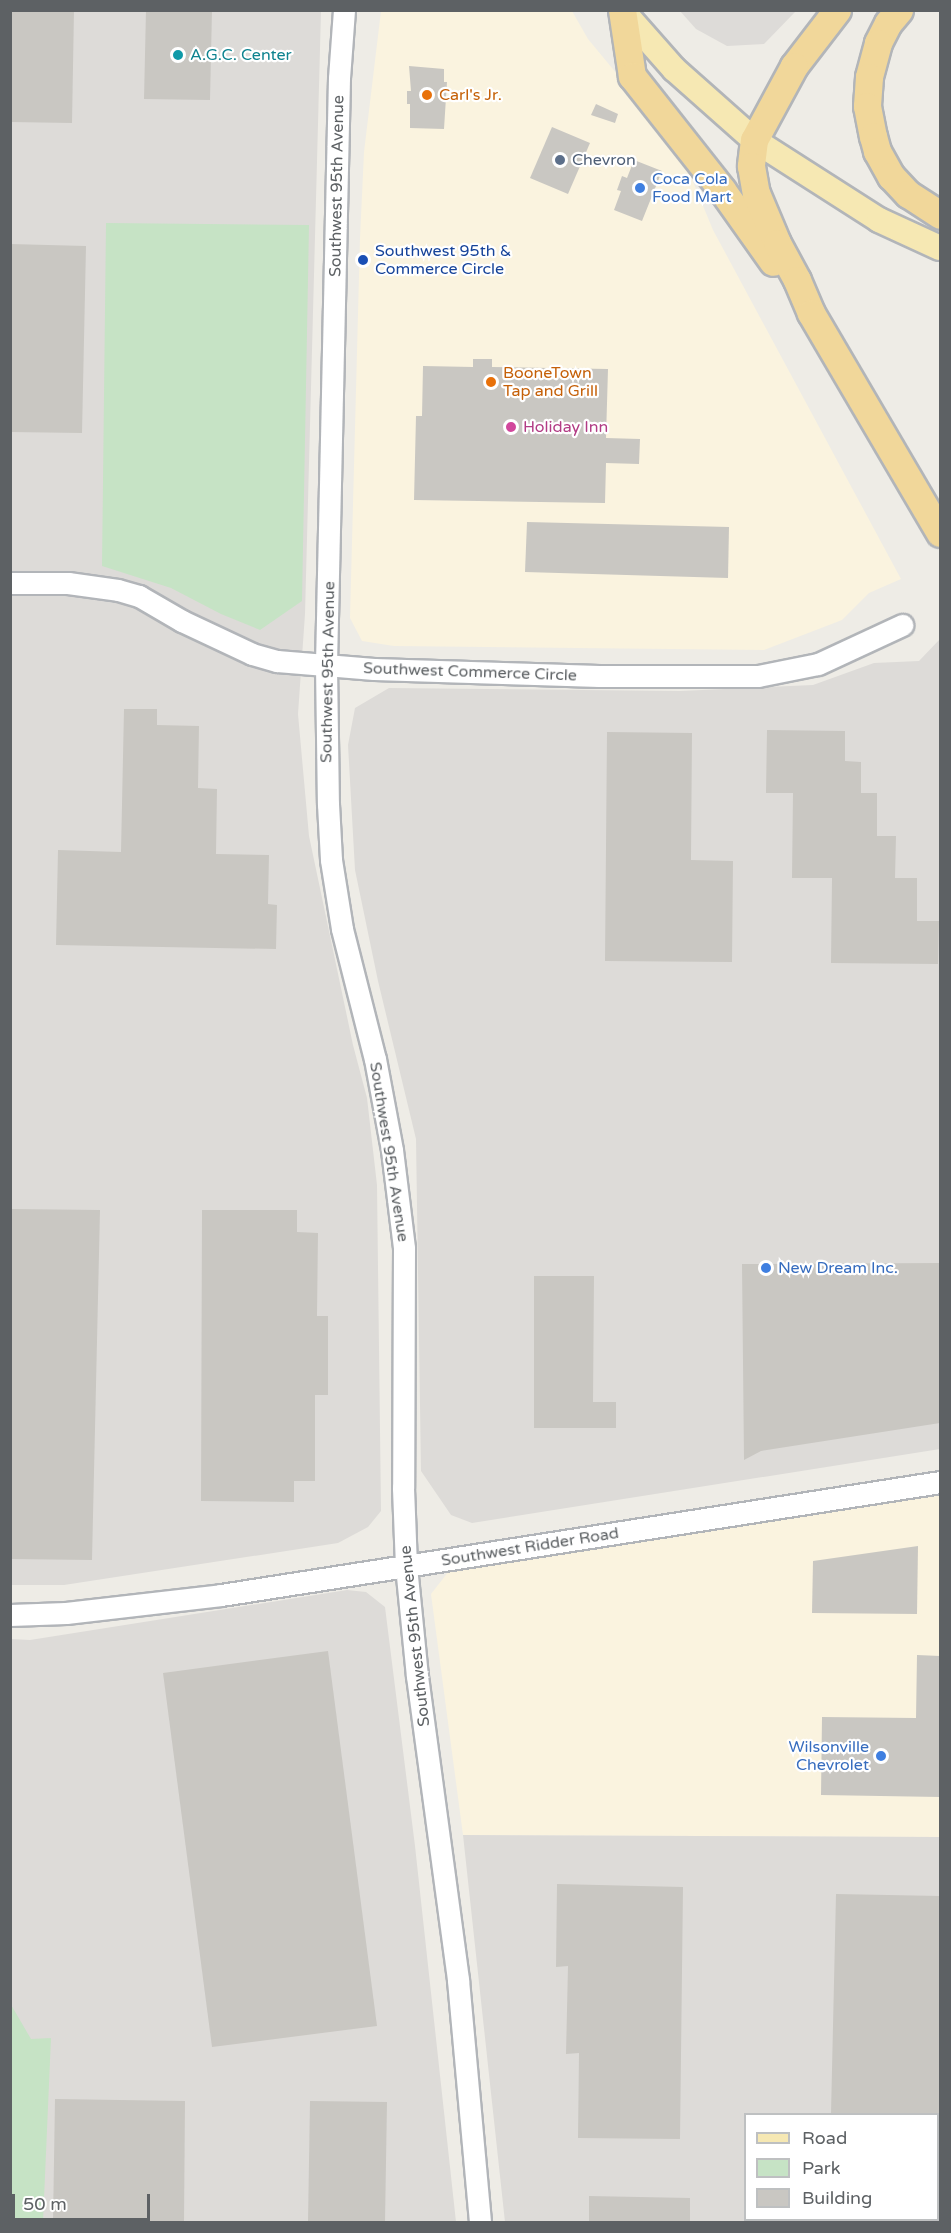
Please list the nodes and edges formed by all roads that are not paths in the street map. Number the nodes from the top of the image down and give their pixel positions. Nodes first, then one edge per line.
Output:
1 (344, 10) edge
2 (622, 10) edge
3 (837, 10) edge
4 (899, 10) edge
5 (754, 140) junction
6 (940, 215) edge
7 (940, 248) edge
8 (812, 313) junction
9 (940, 533) edge
10 (10, 583) edge
11 (902, 625) dead end
12 (326, 665) junction
13 (940, 1482) edge
14 (406, 1566) junction
15 (10, 1615) edge
16 (480, 2223) edge

1 - 12 main road, Southwest 95th Avenue
2 - 5 main road
2 - 8 highway
3 - 5 highway
4 - 6 highway
5 - 7 main road
5 - 8 highway
8 - 9 highway
10 - 12 main road, Southwest Commerce Circle
11 - 12 main road, Southwest Commerce Circle
12 - 14 main road, Southwest 95th Avenue
13 - 14 main road, Southwest Ridder Road
14 - 15 main road, Southwest Ridder Road
14 - 16 main road, Southwest 95th Avenue

